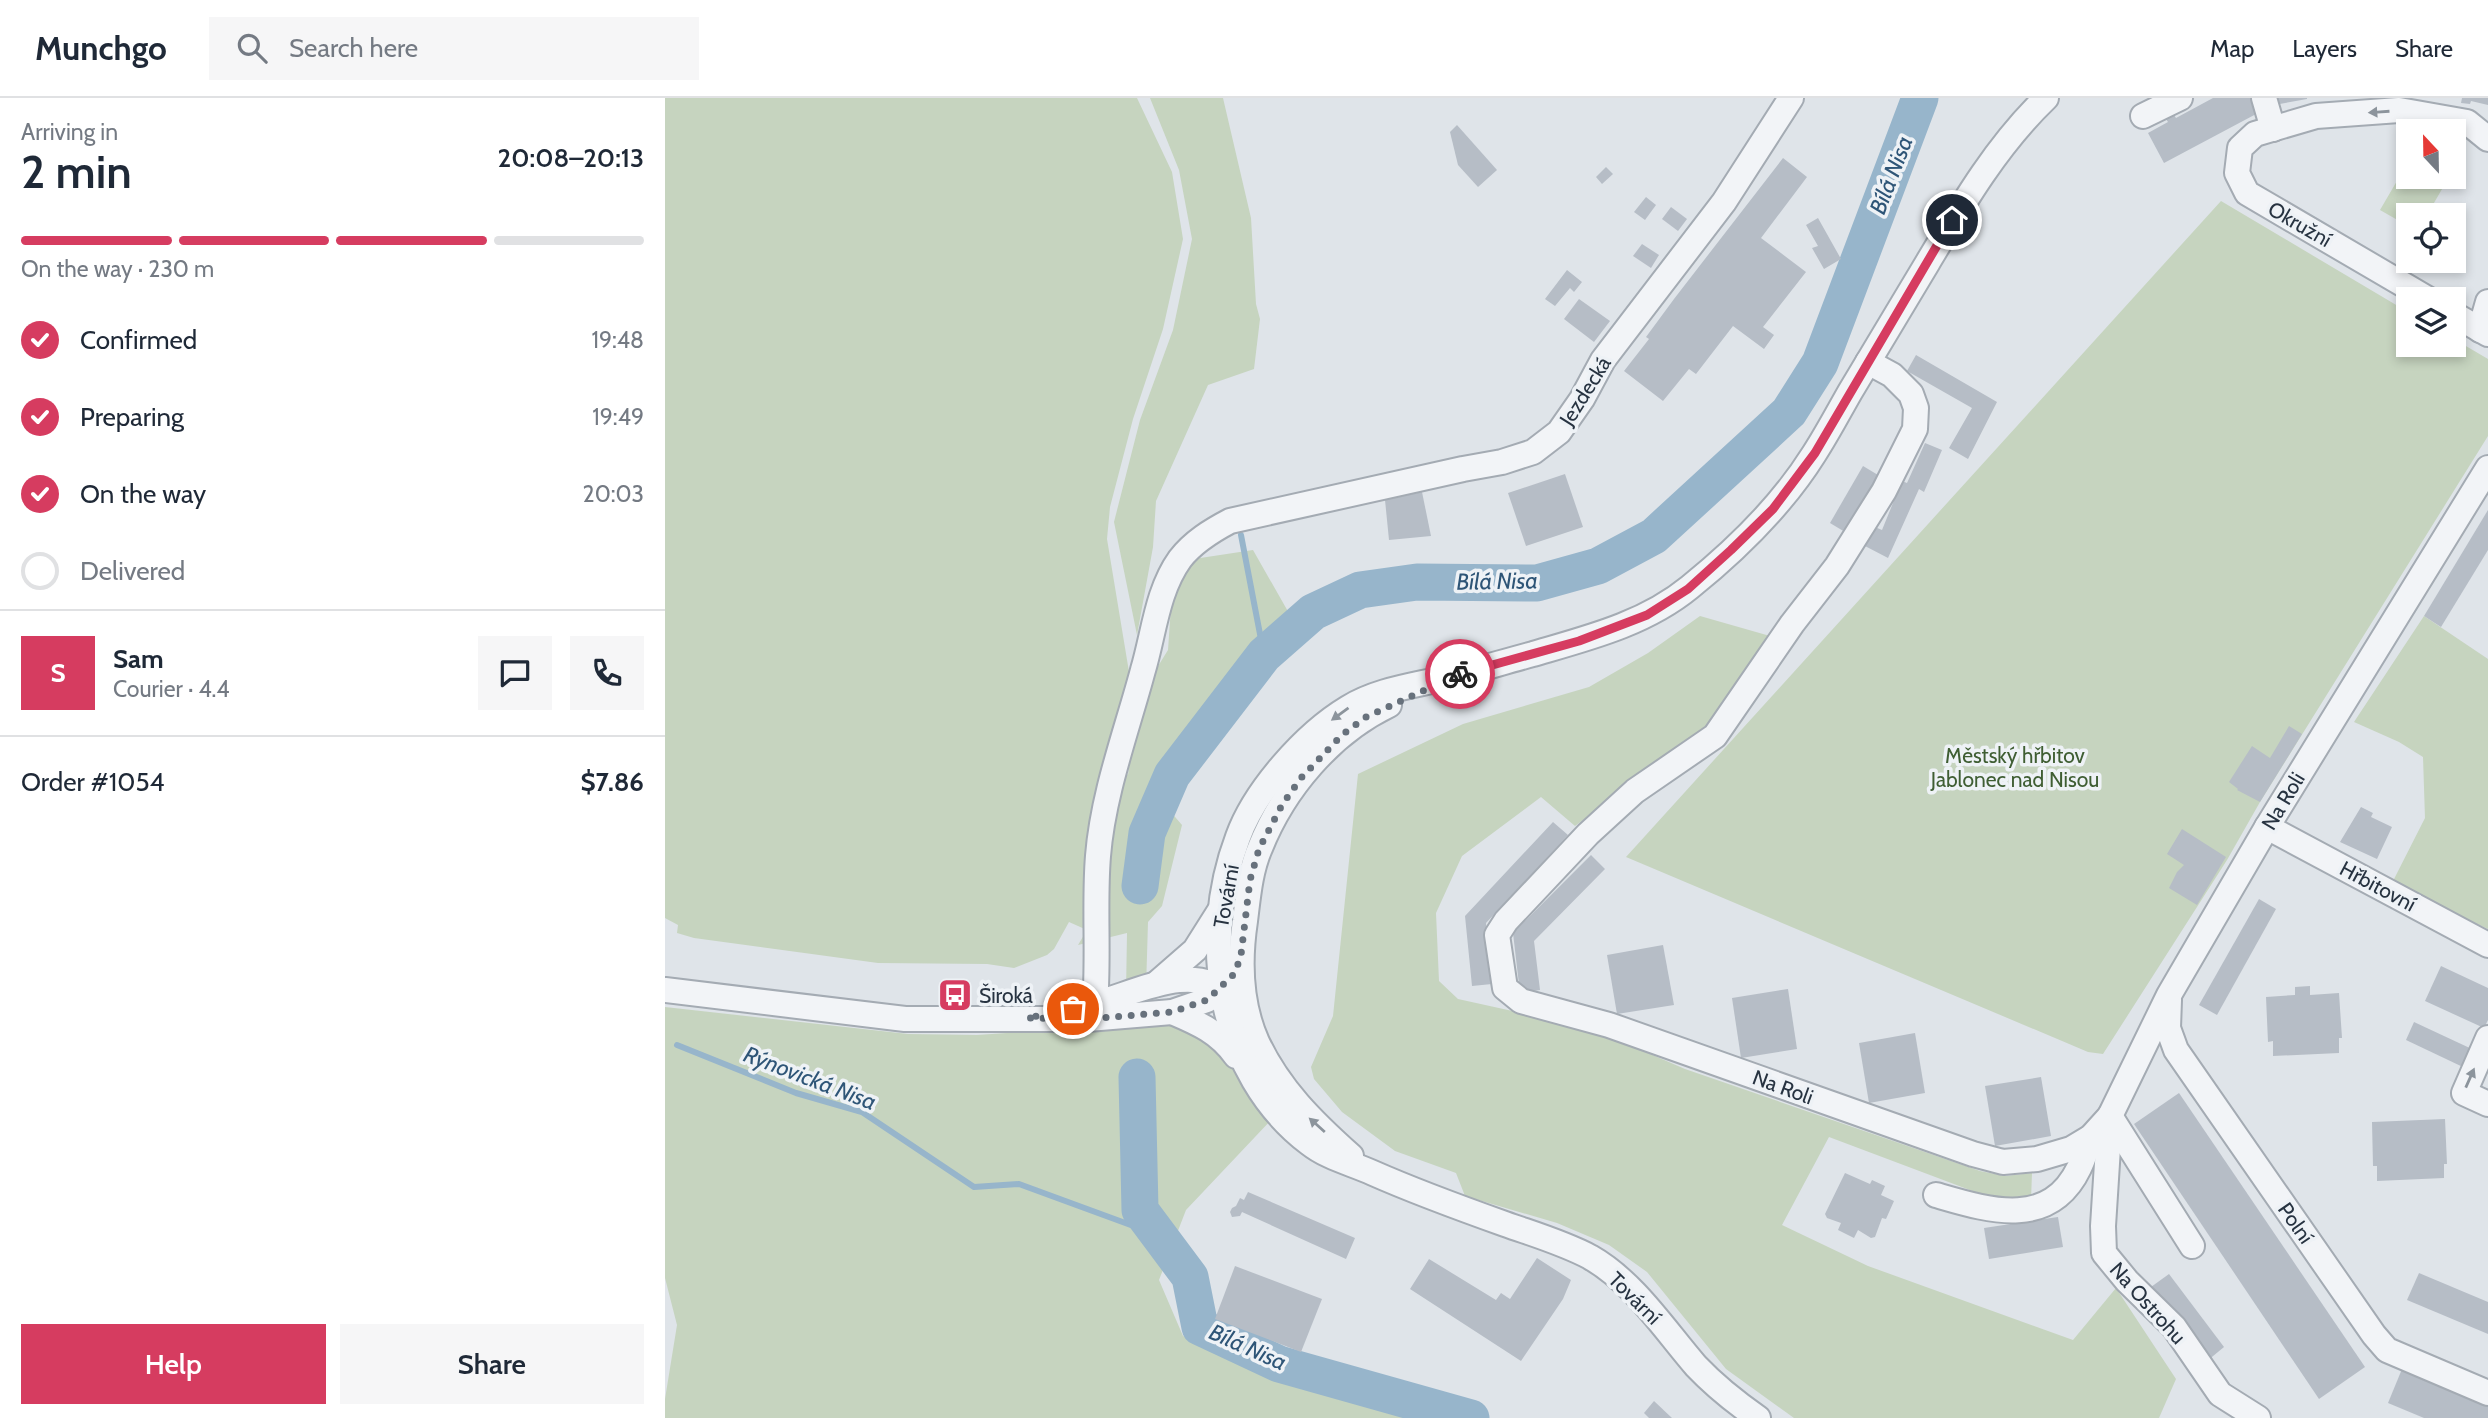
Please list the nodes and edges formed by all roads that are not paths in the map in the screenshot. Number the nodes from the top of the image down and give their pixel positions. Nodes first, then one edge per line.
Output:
1 (1791, 98) edge
2 (2046, 98) edge
3 (2180, 98) edge
4 (2264, 98) edge
5 (2143, 116) dead end
6 (2273, 129) junction
7 (2488, 139) edge
8 (2408, 287) edge
9 (2488, 302) edge
10 (2466, 322) edge
11 (2484, 332) edge
12 (1868, 362) junction
13 (2488, 468) edge
14 (1450, 677) junction
15 (2267, 827) junction
16 (1221, 908) junction
17 (2488, 945) edge
18 (1241, 955) junction
19 (1156, 984) junction
20 (1221, 987) junction
21 (665, 990) edge
22 (2169, 995) junction
23 (1095, 1005) junction
24 (1245, 1006) junction
25 (1172, 1012) junction
26 (1027, 1018) junction
27 (2488, 1038) edge
28 (1258, 1086) junction
29 (2488, 1104) edge
30 (2110, 1116) junction
31 (2091, 1137) junction
32 (1368, 1170) junction
33 (1935, 1195) dead end
34 (2192, 1245) dead end
35 (2488, 1393) edge
36 (1758, 1418) edge
37 (2258, 1418) edge

1 - 23 street, Jezdecká
2 - 12 street, Tovární
3 - 5 street
4 - 6 street
7 -> 6 street, Okružní
6 - 8 street, Okružní
9 - 11 street
10 - 11 street
12 - 14 street, Tovární
12 - 31 street, Na Roli
13 - 15 street, Na Roli
14 -> 16 street, Tovární
14 - 18 street, Tovární
15 - 17 street, Hřbitovní
15 - 22 street, Na Roli
16 - 19 street
16 - 20 street, Tovární
18 - 20 street
18 - 24 street, Tovární
19 - 20 street
19 - 23 street
20 - 24 street
20 - 25 street
20 - 28 street, Tovární
21 - 26 street
22 - 30 street, Na Roli
22 - 35 street, Polní
23 - 26 street
32 -> 24 street, Tovární
25 - 26 street
25 - 28 street
29 -> 27 street
28 - 32 street, Tovární
30 - 31 street, Na Roli
30 - 34 street
30 - 37 street, Na Ostrohu
31 - 33 street
32 - 36 street, Tovární

